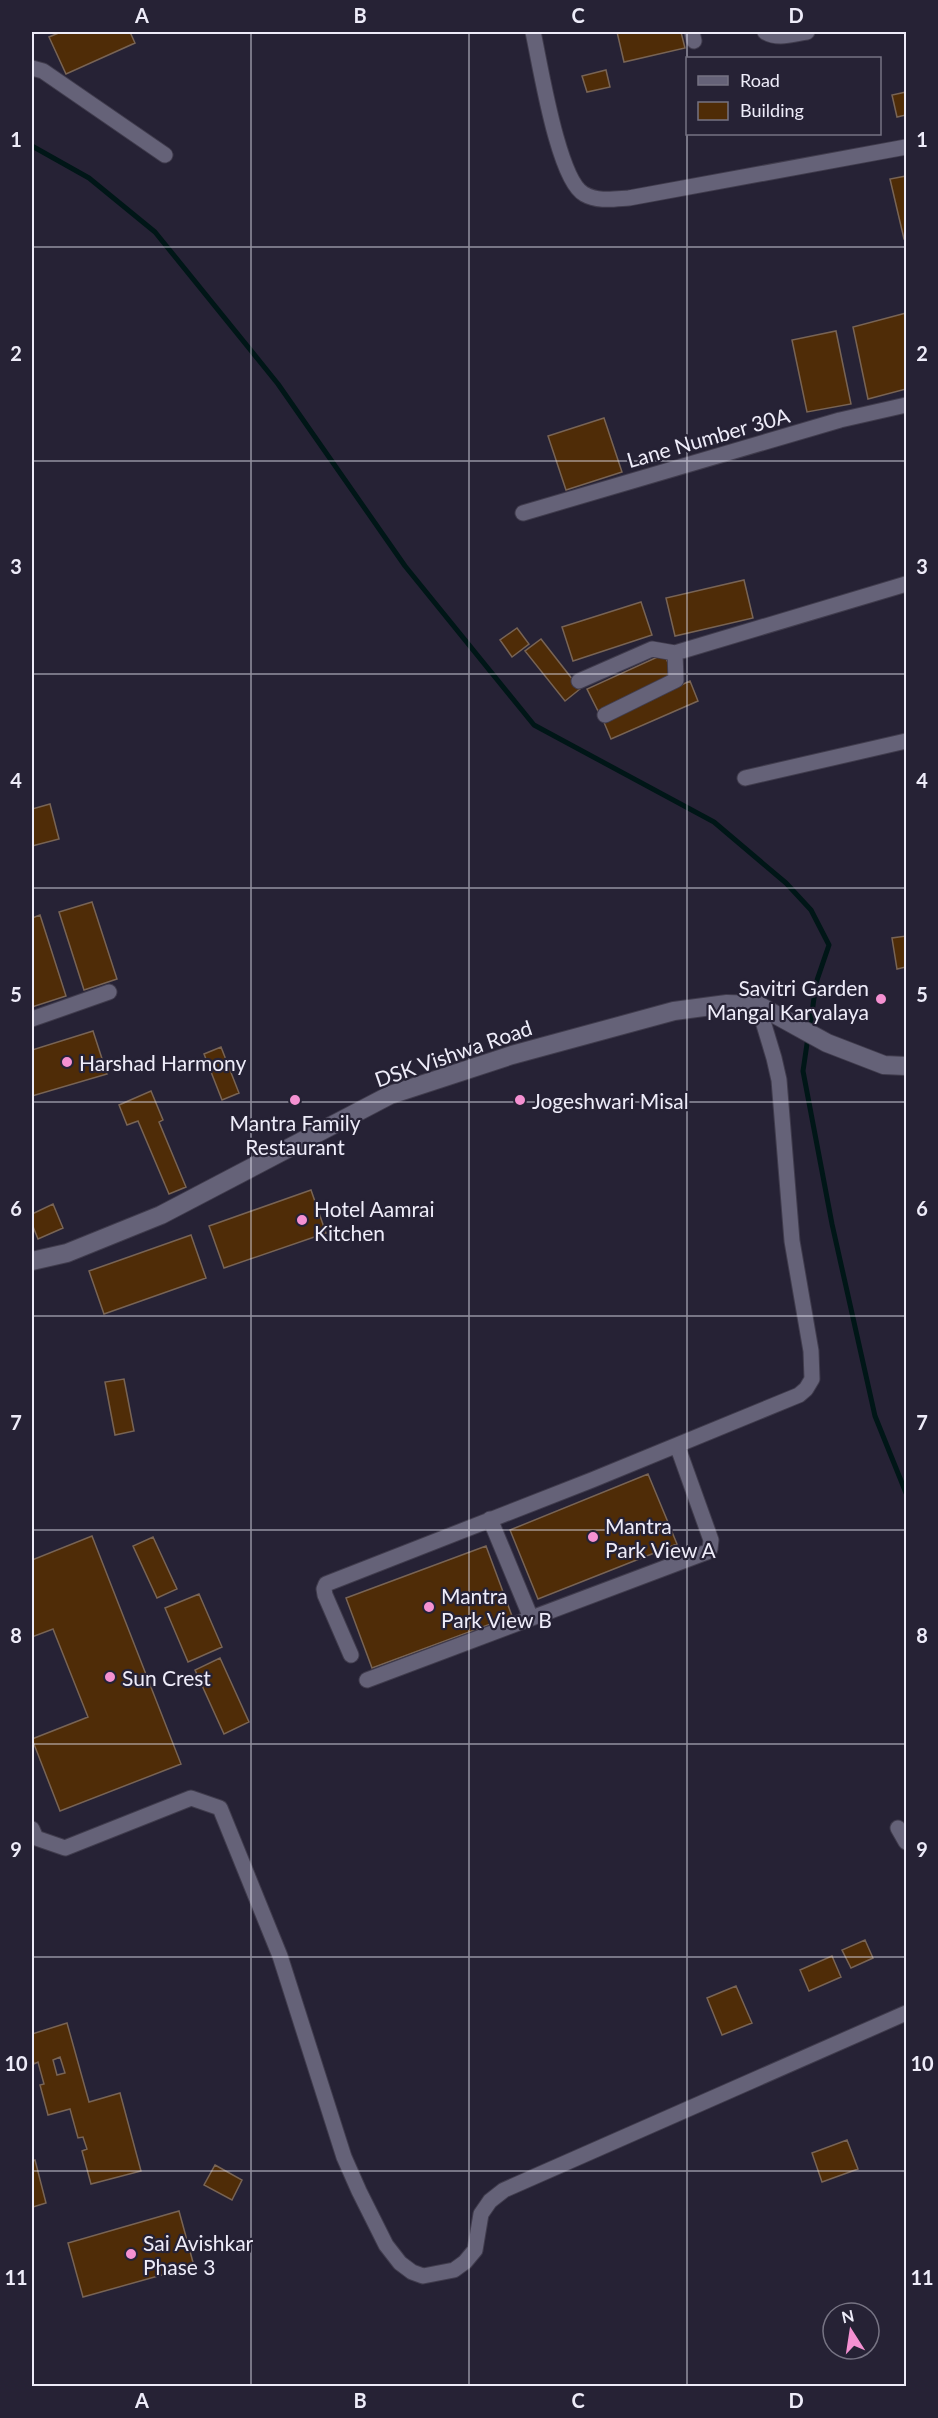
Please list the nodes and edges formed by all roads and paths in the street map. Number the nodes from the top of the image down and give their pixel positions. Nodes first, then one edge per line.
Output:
1 (533, 32) edge
2 (765, 32) edge
3 (807, 32) edge
4 (32, 68) edge
5 (906, 147) edge
6 (165, 155) dead end
7 (906, 405) edge
8 (523, 513) dead end
9 (906, 584) edge
10 (675, 652) junction
11 (579, 681) dead end
12 (605, 716) dead end
13 (906, 741) edge
14 (745, 778) dead end
15 (109, 992) dead end
16 (758, 1005) junction
17 (32, 1018) edge
18 (906, 1066) edge
19 (32, 1261) edge
20 (677, 1445) junction
21 (490, 1519) junction
22 (531, 1618) junction
23 (351, 1655) dead end
24 (367, 1680) dead end
25 (898, 1828) dead end
26 (32, 1829) edge
27 (906, 1842) edge
28 (906, 2013) edge

1 - 5 street
2 - 3 street
4 - 6 street
7 - 8 street, Lane Number 30A
9 - 10 street
10 - 11 street
10 - 12 street
13 - 14 street
15 - 17 street
16 - 18 street, DSK Vishwa Road
16 - 19 street, DSK Vishwa Road
16 - 20 street
20 - 21 street
20 - 22 street
21 - 22 street
21 - 23 street
22 - 24 street
25 - 27 street
26 - 28 street

